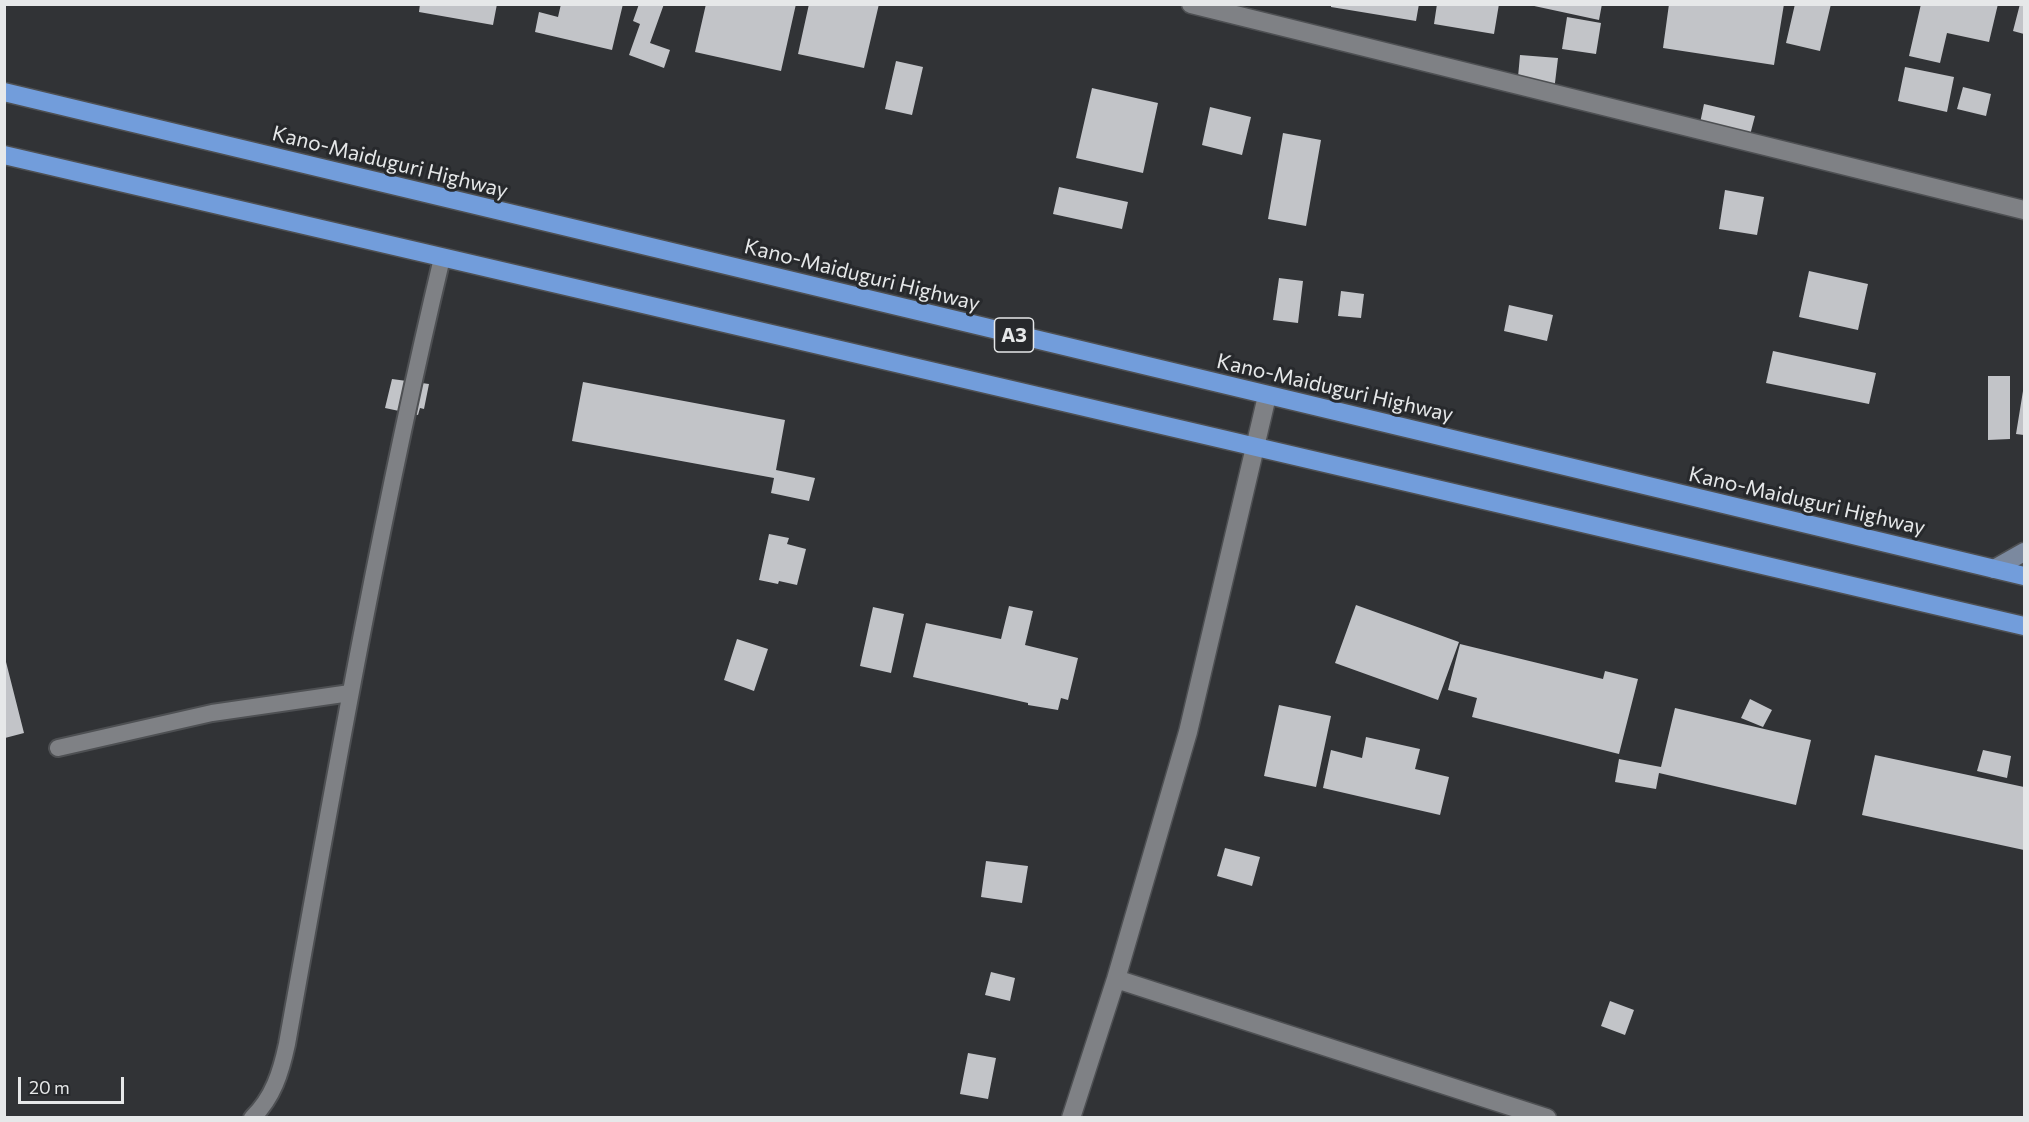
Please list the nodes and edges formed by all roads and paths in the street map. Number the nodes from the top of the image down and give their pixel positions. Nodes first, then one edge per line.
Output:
1 (1191, 4) edge
2 (1234, 10) edge
3 (4, 92) edge
4 (4, 155) edge
5 (2025, 210) edge
6 (442, 258) junction
7 (1267, 396) junction
8 (1254, 446) junction
9 (2025, 552) edge
10 (1994, 569) junction
11 (2025, 576) edge
12 (2025, 626) edge
13 (350, 693) junction
14 (58, 748) dead end
15 (1116, 979) junction
16 (252, 1118) edge
17 (1071, 1118) edge
18 (1547, 1118) edge

1 - 2 street
2 - 5 street
3 - 7 highway, Kano-Maiduguri Highway / A3
4 - 6 highway
6 - 8 highway
6 - 13 lane
7 - 8 street
7 - 10 highway, Kano-Maiduguri Highway / A3
8 - 12 highway
8 - 15 street
9 - 10 street
10 - 11 highway, Kano-Maiduguri Highway / A3
13 - 14 lane
13 - 16 lane
15 - 17 street
15 - 18 street

